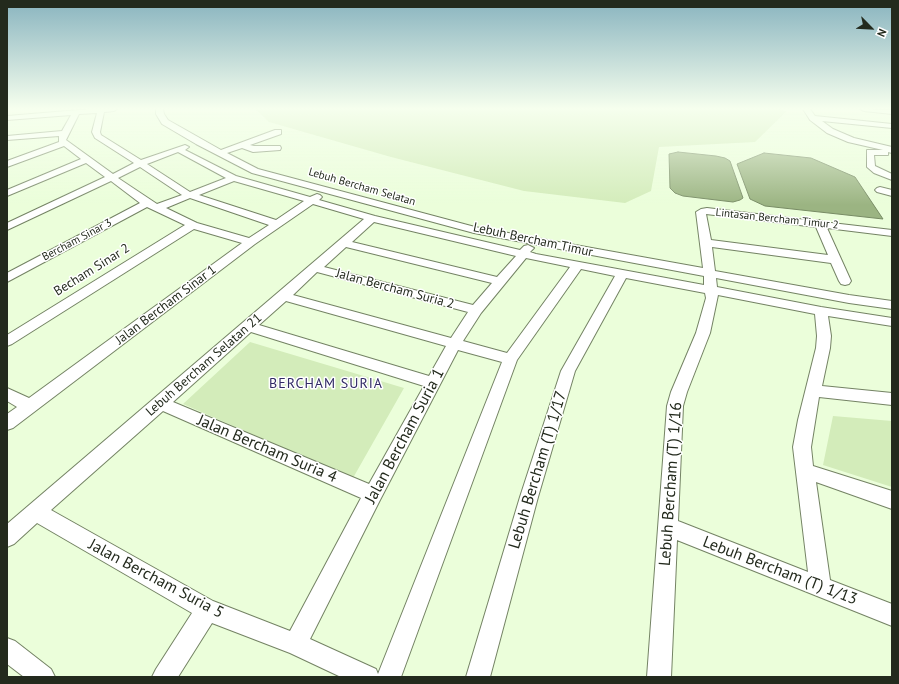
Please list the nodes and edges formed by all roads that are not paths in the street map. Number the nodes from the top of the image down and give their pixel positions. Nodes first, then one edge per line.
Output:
1 (62, 141) edge
2 (106, 141) edge
3 (253, 141) edge
4 (856, 141) edge
5 (199, 142) joint
6 (65, 144) junction
7 (242, 145) junction
8 (277, 148) dead end
9 (178, 149) junction
10 (220, 153) junction
11 (890, 153) edge
12 (87, 159) junction
13 (142, 163) junction
14 (7, 164) edge
15 (113, 177) junction
16 (892, 177) edge
17 (233, 178) junction
18 (327, 190) junction
19 (880, 190) dead end
20 (7, 193) edge
21 (892, 193) edge
22 (189, 195) junction
23 (312, 201) junction
24 (152, 205) junction
25 (372, 218) junction
26 (819, 223) junction
27 (278, 224) junction
28 (193, 225) junction
29 (7, 227) edge
30 (890, 235) edge
31 (533, 241) junction
32 (251, 242) junction
33 (344, 243) junction
34 (706, 243) junction
35 (524, 255) junction
36 (577, 257) junction
37 (836, 260) junction
38 (315, 268) junction
39 (622, 274) junction
40 (710, 274) junction
41 (7, 278) edge
42 (845, 281) dead end
43 (501, 282) junction
44 (711, 291) junction
45 (284, 296) junction
46 (892, 304) edge
47 (476, 310) junction
48 (821, 312) junction
49 (892, 322) edge
50 (248, 326) junction
51 (7, 341) edge
52 (454, 344) junction
53 (510, 359) junction
54 (433, 383) junction
55 (814, 391) junction
56 (7, 394) edge
57 (892, 399) edge
58 (160, 403) junction
59 (30, 406) junction
60 (7, 423) edge
61 (806, 471) junction
62 (373, 494) junction
63 (892, 500) edge
64 (36, 512) junction
65 (668, 527) junction
66 (7, 537) edge
67 (820, 586) junction
68 (207, 610) junction
69 (892, 615) edge
70 (295, 644) junction
71 (7, 649) edge
72 (43, 677) edge
73 (164, 677) edge
74 (368, 677) edge
75 (389, 677) edge
76 (478, 677) edge
77 (659, 677) edge

1 - 6 street
2 - 13 street
3 - 7 street
4 - 11 street
5 - 9 street
5 - 10 street, Lebuh Bercham Selatan
6 - 12 street
6 - 14 street
7 - 8 street
7 - 10 street
9 - 13 street
9 - 17 street, Lebuh Bercham Timur
10 - 18 street, Lebuh Bercham Selatan
11 - 16 street
12 - 15 street
12 - 20 street
13 - 15 street
13 - 22 street
15 - 24 street
15 - 29 street
17 - 22 street, Bercham Sinar 3
17 - 23 street, Lebuh Bercham Timur
18 - 23 street, Jalan Bercham Sinar 1
18 - 31 street, Lebuh Bercham Selatan
19 - 21 street
22 - 24 street, Bercham Sinar 3
22 - 27 street
23 - 25 street, Lebuh Bercham Timur
23 - 27 street, Jalan Bercham Sinar 1
24 - 28 street
24 - 41 street, Bercham Sinar 3
25 - 33 street, Lebuh Bercham Selatan 21
25 - 35 street, Lebuh Bercham Timur
26 - 30 street, Lintasan Bercham Timur 2
26 - 34 street, Lintasan Bercham Timur 2
26 - 37 street
27 - 32 street, Jalan Bercham Sinar 1
28 - 32 street
28 - 51 street, Becham Sinar 2
31 - 35 street, Jalan Bercham Suria 1
31 - 36 street, Lebuh Bercham Selatan
32 - 59 street, Jalan Bercham Sinar 1
33 - 38 street, Lebuh Bercham Selatan 21
33 - 43 street
34 - 37 street
34 - 40 street, Lintasan Bercham Timur 2
35 - 36 street, Lebuh Bercham Timur
35 - 43 street, Jalan Bercham Suria 1
36 - 39 street, Lebuh Bercham Timur
36 - 40 street, Lebuh Bercham Timur
36 - 53 street
37 - 42 street
38 - 45 street, Lebuh Bercham Selatan 21
38 - 47 street, Jalan Bercham Suria 2
39 - 44 street, Lebuh Bercham Timur
39 - 76 street, Lebuh Bercham (T) 1/17
40 - 44 street, Lebuh Bercham (T) 1/16
40 - 46 street, Lebuh Bercham Timur
43 - 47 street, Jalan Bercham Suria 1
44 - 48 street, Lebuh Bercham Timur
44 - 65 street, Lebuh Bercham (T) 1/16
45 - 50 street, Lebuh Bercham Selatan 21
45 - 52 street
47 - 52 street, Jalan Bercham Suria 1
48 - 49 street, Lebuh Bercham Timur
48 - 55 street
50 - 54 street
50 - 58 street, Lebuh Bercham Selatan 21
52 - 53 street
52 - 54 street, Jalan Bercham Suria 1
53 - 75 street
54 - 62 street, Jalan Bercham Suria 1
55 - 57 street
55 - 61 street
56 - 59 street
58 - 62 street, Jalan Bercham Suria 4
58 - 64 street, Lebuh Bercham Selatan 21
59 - 60 street, Jalan Bercham Sinar 1
61 - 63 street
61 - 67 street
62 - 70 street, Jalan Bercham Suria 1
64 - 66 street, Lebuh Bercham Selatan 21
64 - 68 street, Jalan Bercham Suria 5
65 - 67 street, Lebuh Bercham (T) 1/13
65 - 77 street, Lebuh Bercham (T) 1/16
67 - 69 street, Lebuh Bercham (T) 1/13
68 - 70 street, Jalan Bercham Suria 5
68 - 73 street
70 - 74 street, Jalan Bercham Suria 5
71 - 72 street

